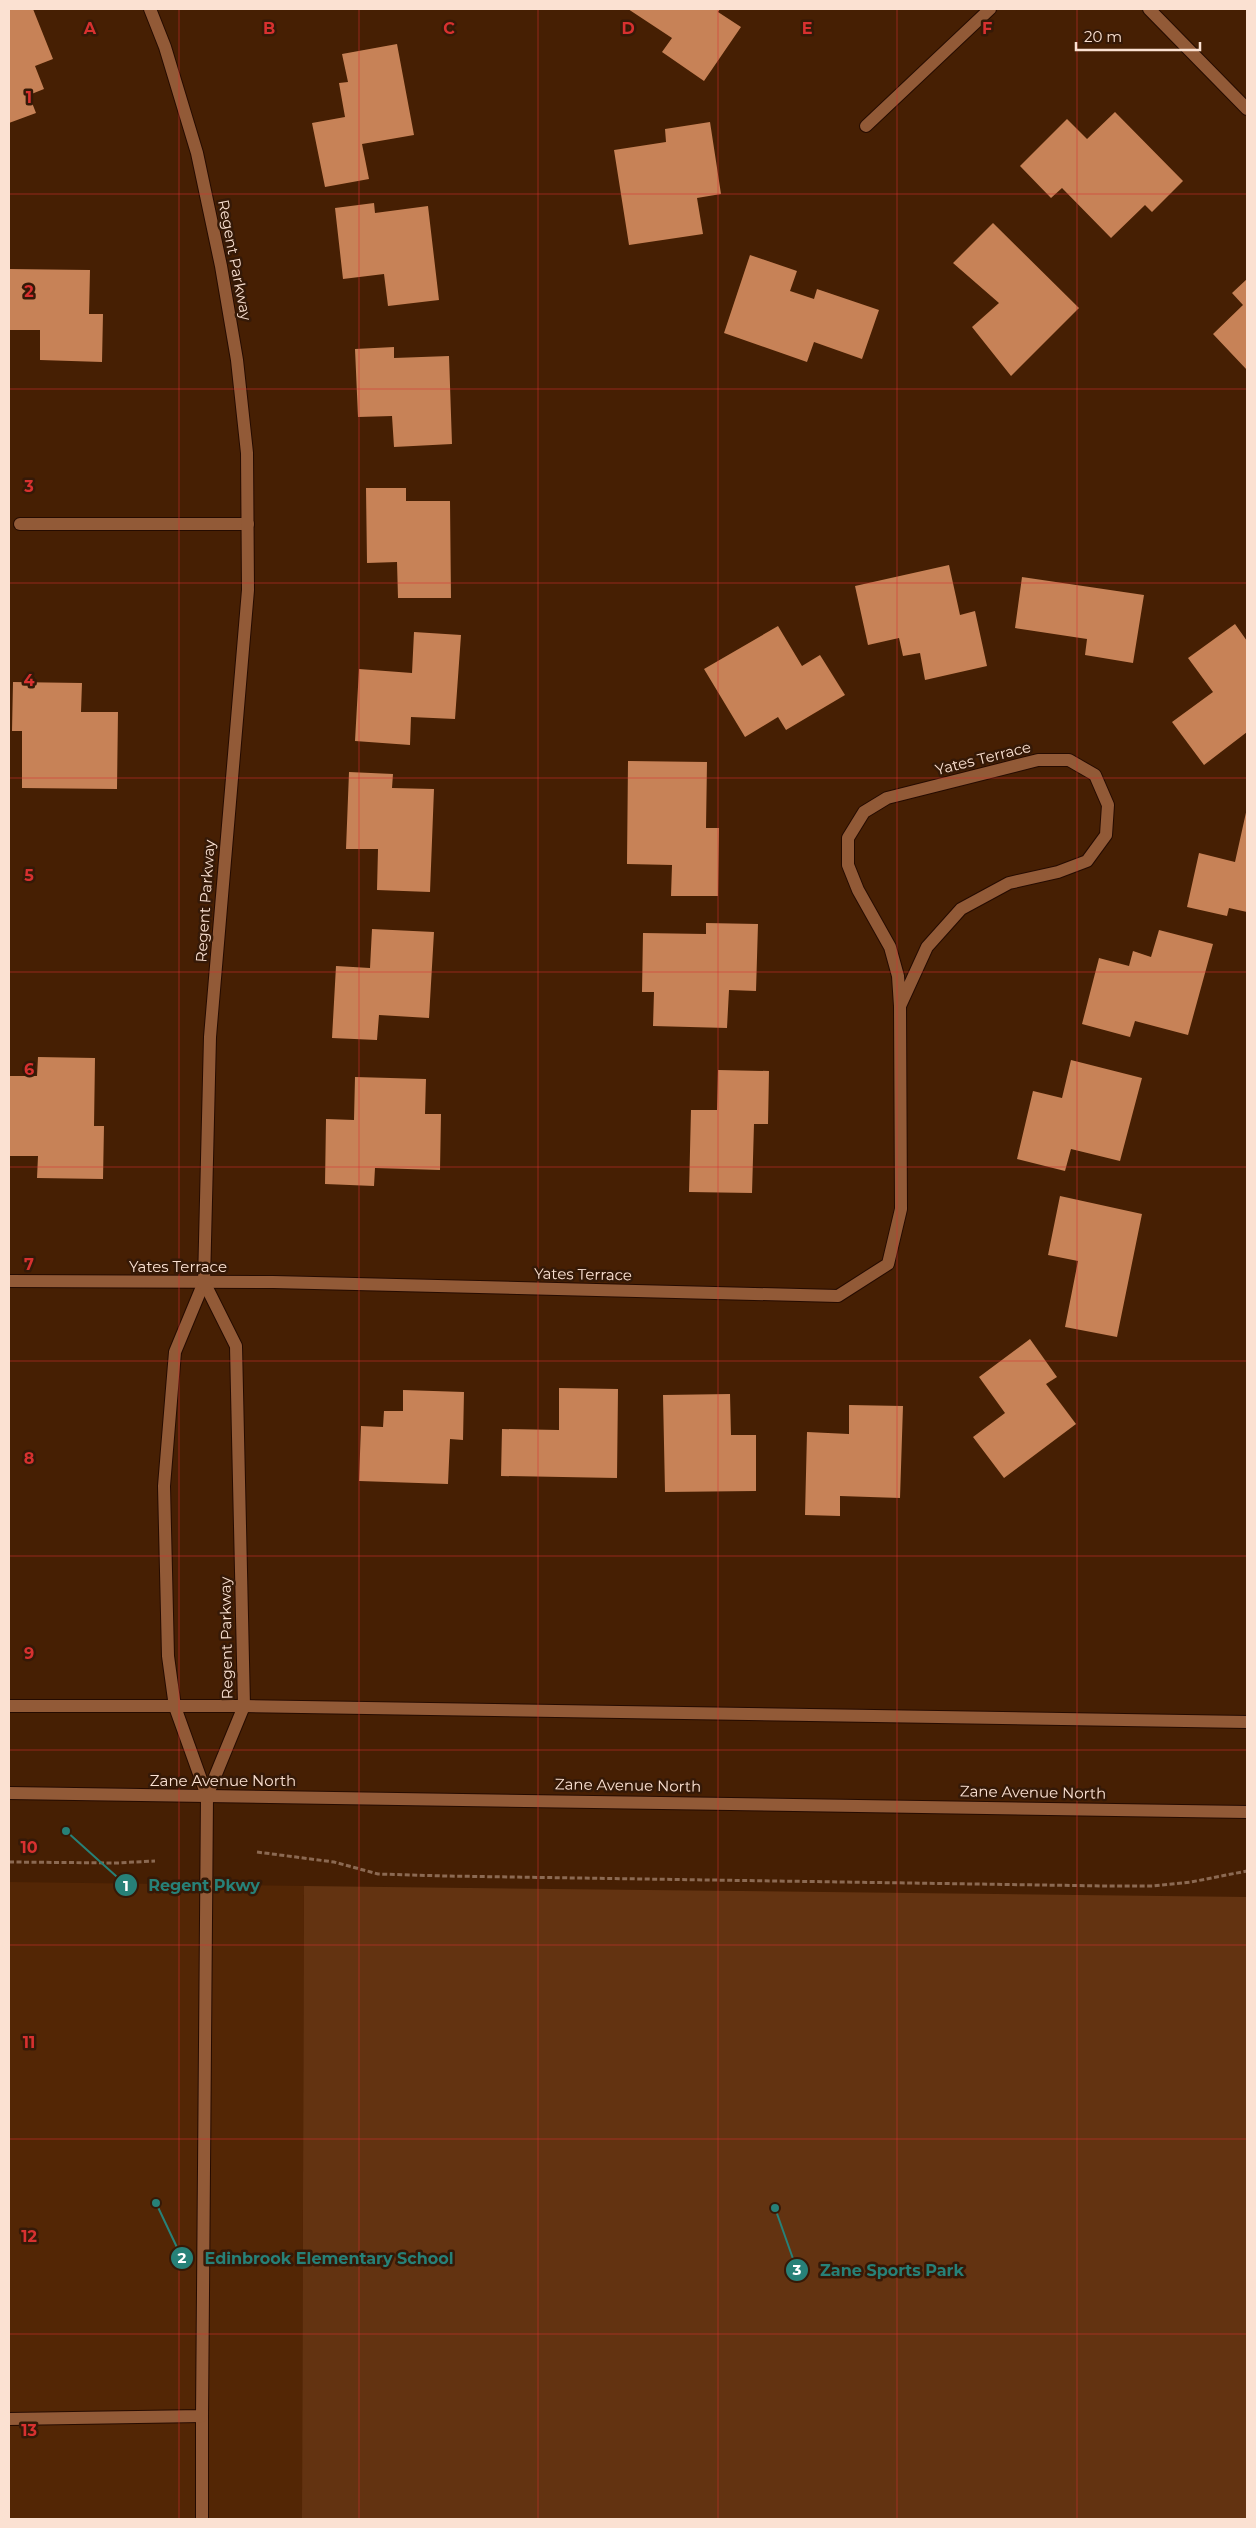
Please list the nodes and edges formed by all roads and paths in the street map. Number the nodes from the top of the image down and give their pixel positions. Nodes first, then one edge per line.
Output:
1 (150, 9) edge
2 (990, 9) edge
3 (1149, 9) edge
4 (1247, 109) edge
5 (866, 126) dead end
6 (20, 524) dead end
7 (248, 524) junction
8 (900, 1006) junction
9 (9, 1281) edge
10 (204, 1282) junction
11 (9, 1706) edge
12 (244, 1706) junction
13 (175, 1707) junction
14 (1247, 1722) edge
15 (9, 1793) edge
16 (207, 1796) junction
17 (1247, 1812) edge
18 (257, 1852) dead end
19 (155, 1861) dead end
20 (9, 1862) edge
21 (1247, 1872) edge
22 (202, 2416) junction
23 (9, 2419) edge
24 (202, 2519) edge

1 - 7 street, Regent Parkway
2 - 5 street
3 - 4 street
6 - 7 street
7 - 10 street, Regent Parkway
8 - 8 street, Yates Terrace
8 - 10 street, Yates Terrace
9 - 10 street, Yates Terrace
10 - 12 street, Regent Parkway
10 - 13 street, Regent Parkway
11 - 13 street
12 - 13 street
12 - 14 street
12 - 16 street, Regent Parkway
13 - 16 street, Regent Parkway
15 - 16 street, Zane Avenue North
16 - 17 street, Zane Avenue North
16 - 22 street
18 - 21 path
19 - 20 path
22 - 23 street
22 - 24 street

